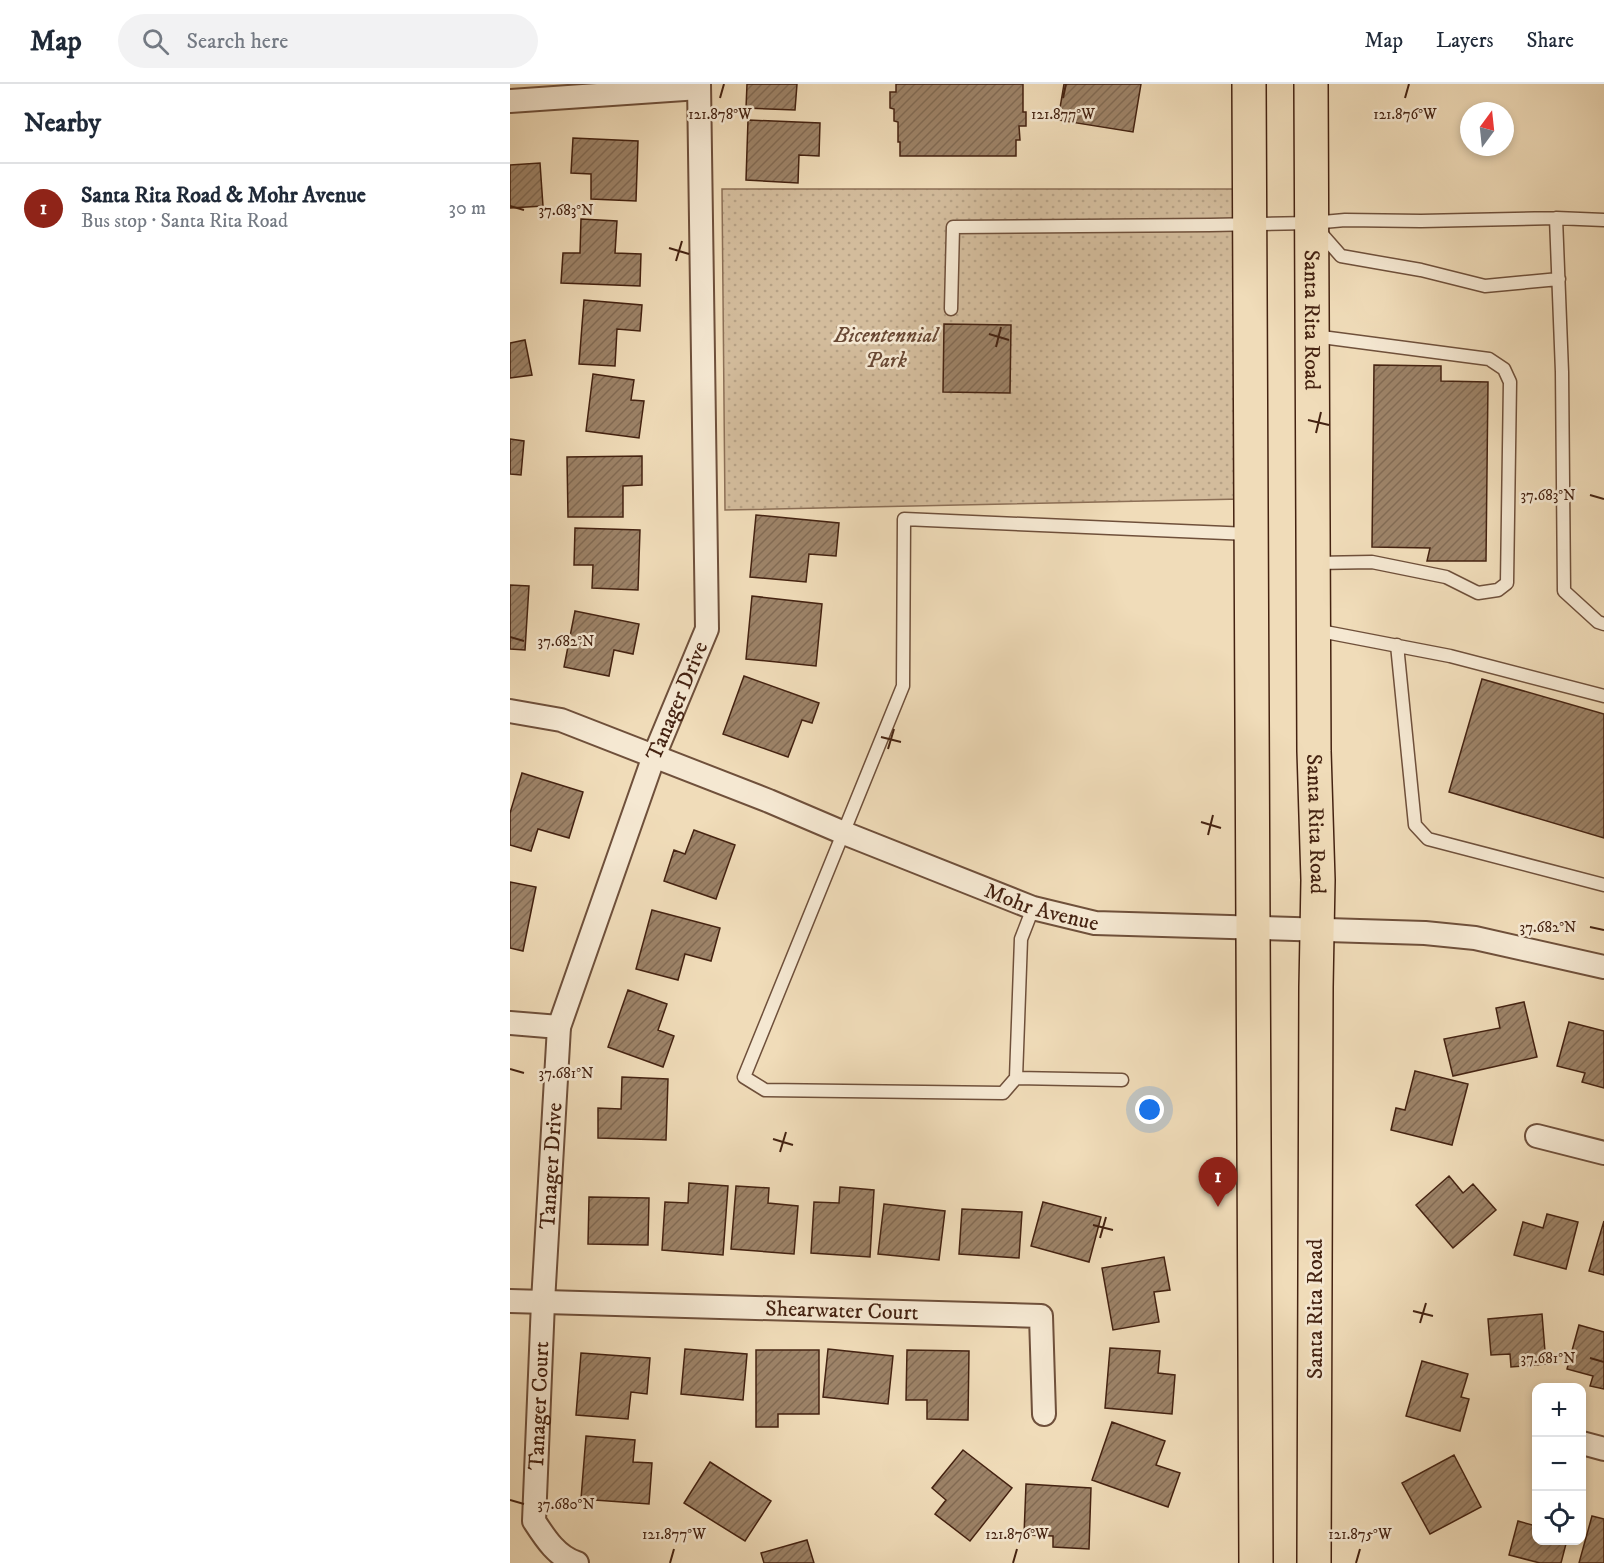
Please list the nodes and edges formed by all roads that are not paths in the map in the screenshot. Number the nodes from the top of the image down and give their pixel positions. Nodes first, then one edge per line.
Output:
1 (1249, 84) edge
2 (1311, 84) edge
3 (699, 86) edge
4 (510, 101) edge
5 (1556, 218) junction
6 (1604, 220) edge
7 (1312, 223) junction
8 (1249, 225) junction
9 (1559, 279) junction
10 (951, 309) dead end
11 (1312, 335) junction
12 (1250, 534) junction
13 (1313, 563) junction
14 (1604, 624) edge
15 (1314, 630) junction
16 (1397, 645) junction
17 (1604, 696) edge
18 (510, 711) edge
19 (654, 756) junction
20 (844, 833) junction
21 (1604, 885) edge
22 (1033, 908) junction
23 (1252, 928) junction
24 (1317, 930) junction
25 (1604, 967) edge
26 (510, 1023) edge
27 (559, 1027) junction
28 (1016, 1078) junction
29 (1122, 1080) dead end
30 (1538, 1136) dead end
31 (1604, 1153) edge
32 (510, 1301) edge
33 (543, 1302) junction
34 (1044, 1414) dead end
35 (1586, 1444) edge
36 (1604, 1449) edge
37 (576, 1563) edge
38 (1256, 1563) edge
39 (1314, 1563) edge

1 - 8 main road
2 - 7 main road, Santa Rita Road
3 - 4 street
3 - 19 street, Tanager Drive
5 - 6 lane
5 - 7 lane
5 - 9 lane
7 - 8 lane
7 - 9 lane
7 - 11 main road, Santa Rita Road
8 - 10 lane
8 - 12 main road
9 - 14 lane
11 - 13 main road, Santa Rita Road
11 - 13 lane
12 - 20 lane
12 - 23 main road
13 - 15 main road, Santa Rita Road
15 - 16 lane
15 - 24 main road, Santa Rita Road
16 - 17 lane
16 - 21 lane
18 - 19 street, Mohr Avenue
19 - 20 street, Mohr Avenue
19 - 27 street, Tanager Drive
20 - 22 street, Mohr Avenue
20 - 28 lane
22 - 23 street, Mohr Avenue
22 - 28 lane
23 - 24 street, Mohr Avenue
23 - 38 main road
24 - 25 street, Mohr Avenue
24 - 39 main road, Santa Rita Road
26 - 27 street
27 - 33 street, Tanager Drive
28 - 29 lane
30 - 31 street
32 - 33 street
33 - 34 street, Shearwater Court
33 - 37 street, Tanager Court
35 - 36 street

